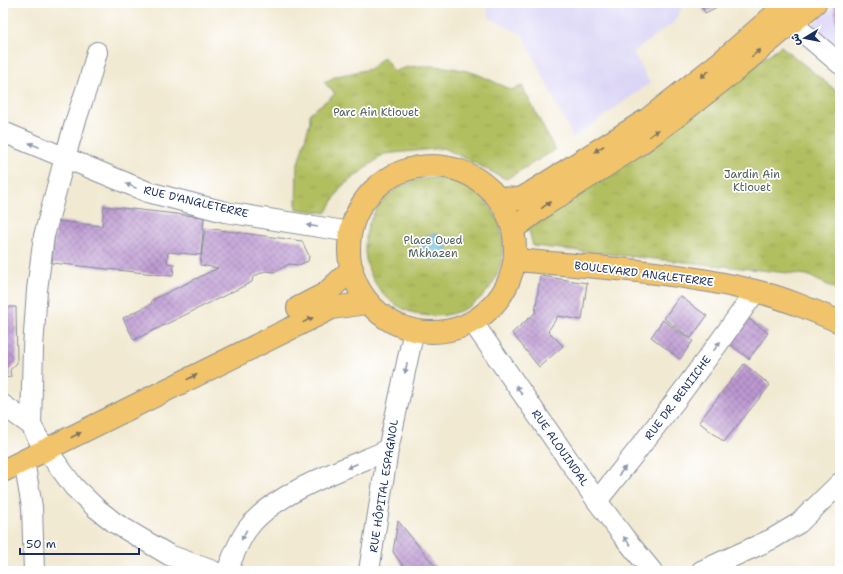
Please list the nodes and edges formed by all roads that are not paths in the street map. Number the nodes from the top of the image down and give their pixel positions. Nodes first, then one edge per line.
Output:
1 (815, 3) edge
2 (790, 13) edge
3 (96, 52) dead end
4 (840, 64) edge
5 (3, 132) edge
6 (65, 157) junction
7 (498, 198) junction
8 (514, 228) junction
9 (351, 232) junction
10 (515, 260) junction
11 (352, 269) junction
12 (756, 291) junction
13 (366, 303) junction
14 (472, 321) junction
15 (840, 322) edge
16 (414, 330) junction
17 (3, 405) edge
18 (38, 438) junction
19 (388, 450) junction
20 (3, 455) edge
21 (24, 461) junction
22 (3, 471) edge
23 (840, 483) edge
24 (597, 501) junction
25 (34, 571) edge
26 (213, 571) edge
27 (227, 571) edge
28 (369, 571) edge
29 (652, 571) edge
30 (701, 571) edge

1 - 2 main road
2 - 4 street
2 -> 7 main road
8 -> 2 main road
3 - 6 street
6 -> 5 street, RUE D'ANGLETERRE
9 -> 6 street, RUE D'ANGLETERRE
6 - 18 street
7 - 8 main road
7 - 9 main road
8 - 10 main road
9 - 11 main road
10 - 12 main road, BOULEVARD ANGLETERRE
10 - 14 main road
11 - 13 main road
11 - 18 main road
12 - 15 main road, BOULEVARD ANGLETERRE
24 -> 12 street, RUE DR. BENIICHE
13 - 16 main road
18 -> 13 main road
14 - 16 main road
24 -> 14 street, RUE ALOUINDAL
16 -> 19 street, RUE HÔPITAL ESPAGNOL
17 - 18 street
18 - 20 main road
18 - 21 main road
18 - 26 street
19 -> 27 street
19 - 28 street, RUE HÔPITAL ESPAGNOL
21 - 22 main road
21 - 25 street
23 - 30 street
29 -> 24 street, RUE ALOUINDAL

